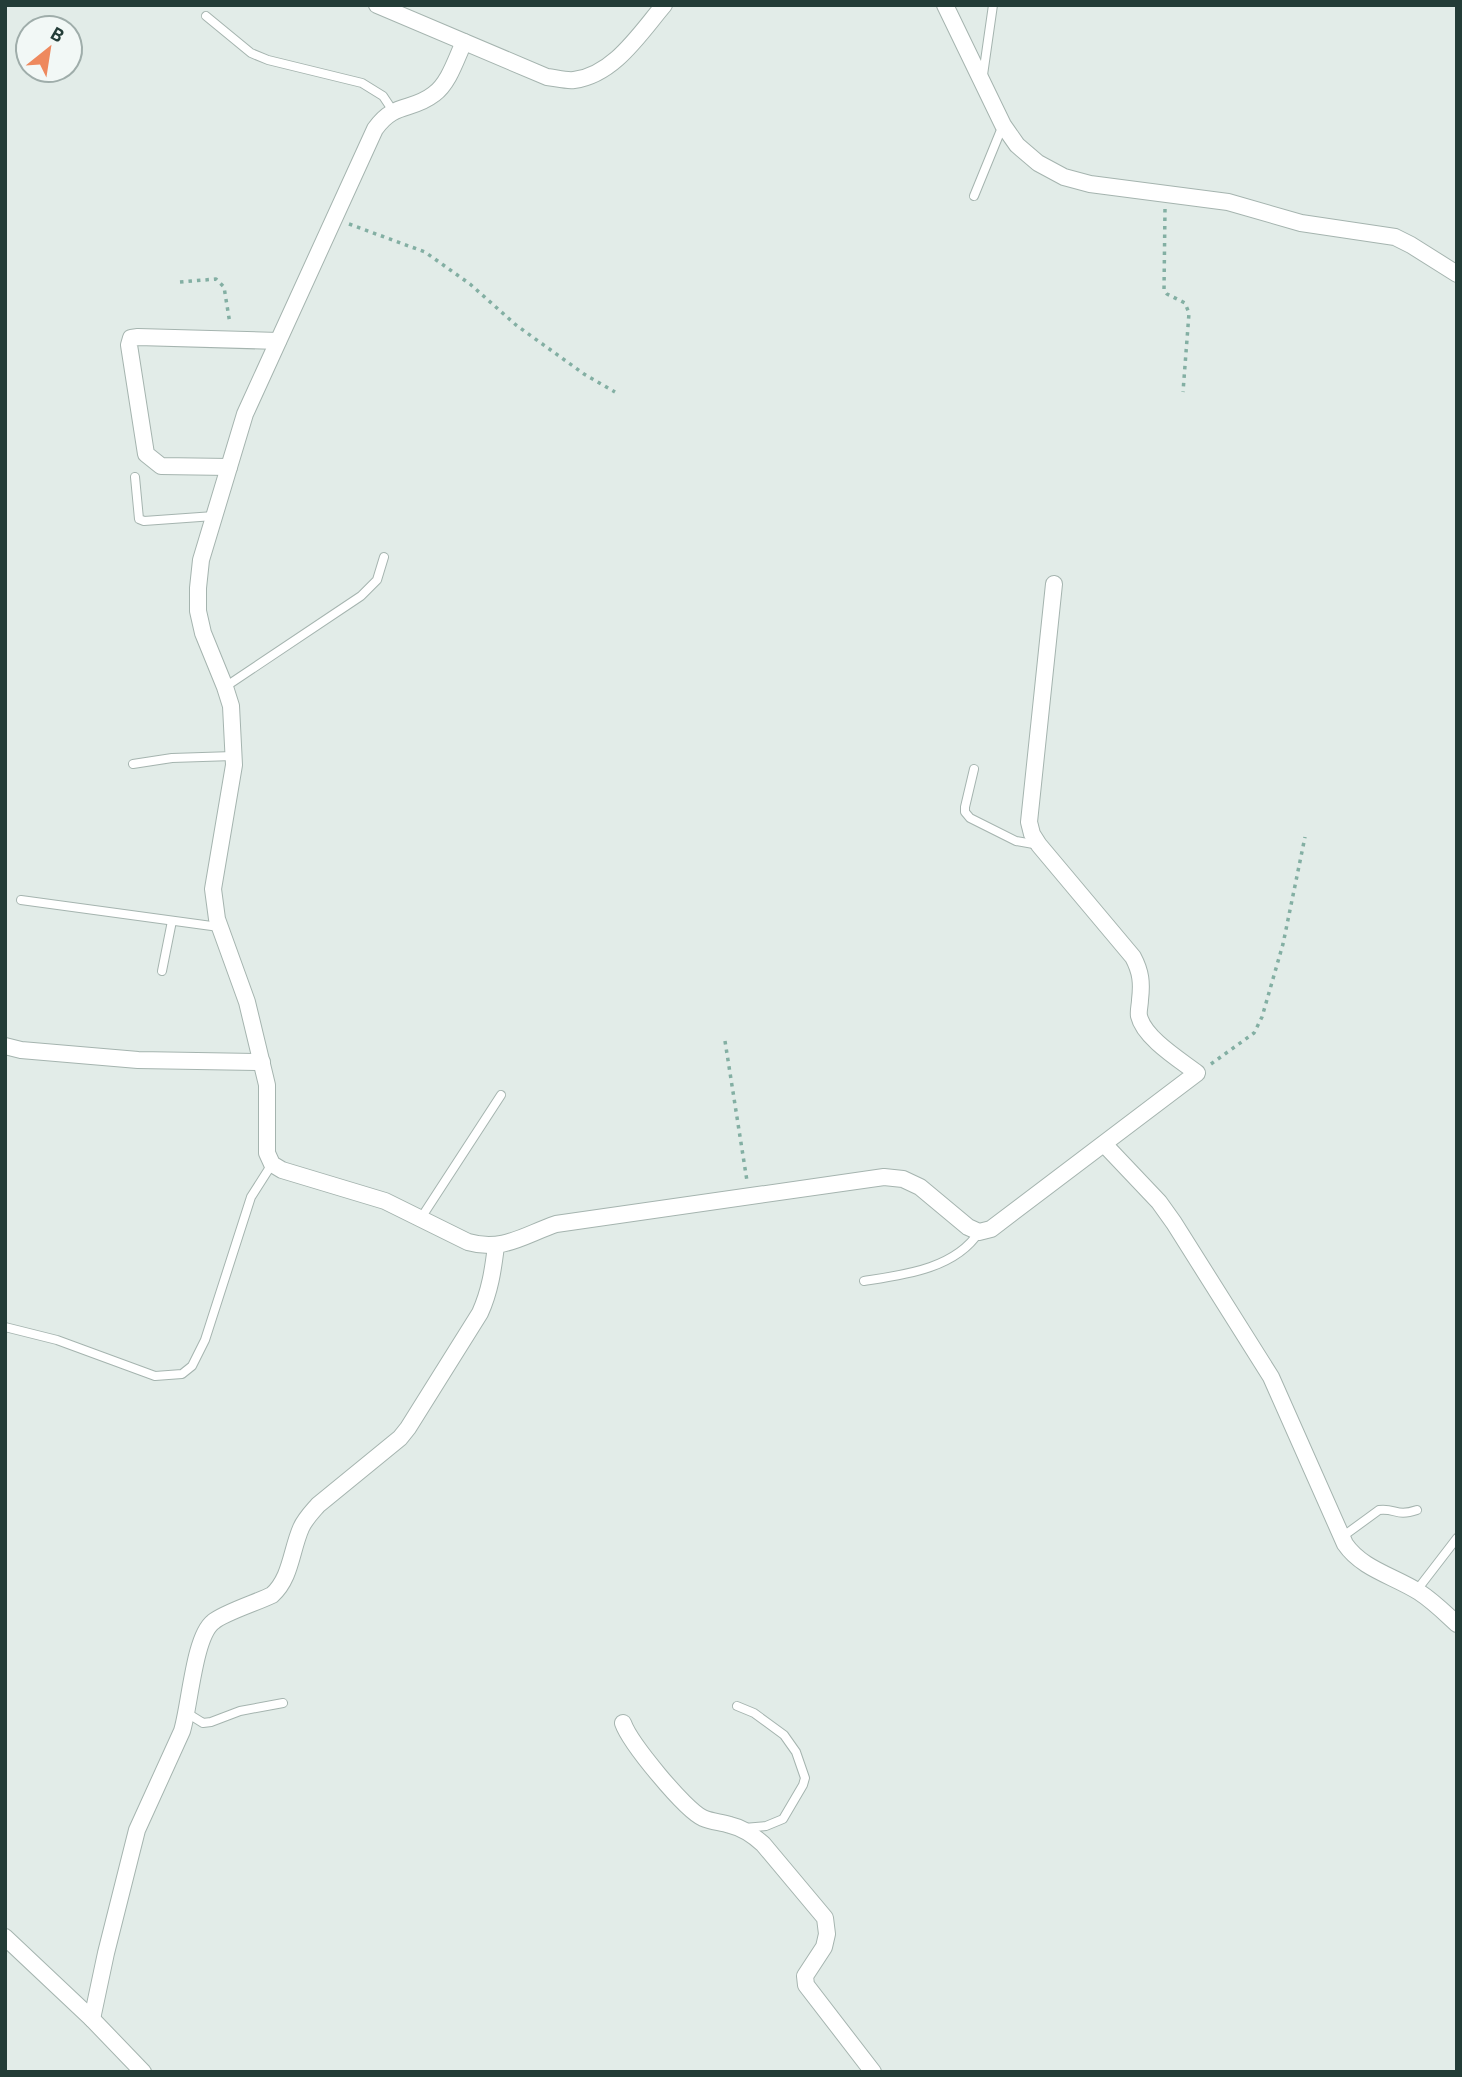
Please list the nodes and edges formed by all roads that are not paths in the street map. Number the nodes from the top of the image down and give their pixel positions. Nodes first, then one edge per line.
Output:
1 (377, 5) edge
2 (664, 5) edge
3 (945, 5) edge
4 (993, 5) edge
5 (206, 16) dead end
6 (464, 42) junction
7 (982, 81) junction
8 (393, 111) junction
9 (1003, 125) junction
10 (974, 196) dead end
11 (1457, 274) edge
12 (278, 341) junction
13 (229, 467) junction
14 (135, 477) dead end
15 (214, 516) junction
16 (384, 557) dead end
17 (1054, 584) dead end
18 (225, 687) junction
19 (233, 756) junction
20 (133, 764) dead end
21 (974, 769) dead end
22 (1039, 845) junction
23 (21, 900) dead end
24 (172, 921) junction
25 (220, 928) junction
26 (162, 971) dead end
27 (5, 1046) edge
28 (262, 1062) junction
29 (501, 1095) dead end
30 (1104, 1144) junction
31 (272, 1164) junction
32 (421, 1218) junction
33 (979, 1232) junction
34 (496, 1246) junction
35 (864, 1281) dead end
36 (5, 1327) edge
37 (1417, 1510) dead end
38 (1342, 1537) junction
39 (1457, 1538) edge
40 (1417, 1590) junction
41 (1457, 1624) edge
42 (283, 1703) dead end
43 (737, 1706) dead end
44 (187, 1713) junction
45 (623, 1723) dead end
46 (741, 1828) junction
47 (5, 1937) edge
48 (92, 2019) junction
49 (143, 2072) edge
50 (873, 2072) edge

1 - 6 street
2 - 6 street
3 - 7 street
4 - 7 lane
5 - 8 lane
6 - 8 street
7 - 9 street
8 - 12 street
9 - 10 lane
9 - 11 street
12 - 13 street
12 - 13 street
13 - 15 street
14 - 15 lane
15 - 18 street
16 - 18 lane
17 - 22 street
18 - 19 street
19 - 20 lane
19 - 25 street
21 - 22 lane
22 - 30 street
23 - 24 lane
24 - 25 lane
24 - 26 lane
25 - 28 street
27 - 28 street
28 - 31 street
29 - 32 lane
30 - 33 street
30 - 38 street
31 - 32 street
31 - 36 lane
32 - 34 street
33 - 34 street
33 - 35 lane
34 - 44 street
37 - 38 lane
38 - 40 street
39 - 40 lane
40 - 41 street
42 - 44 lane
43 - 46 lane
44 - 48 street
45 - 46 street
46 - 50 street
47 - 48 street
48 - 49 street

